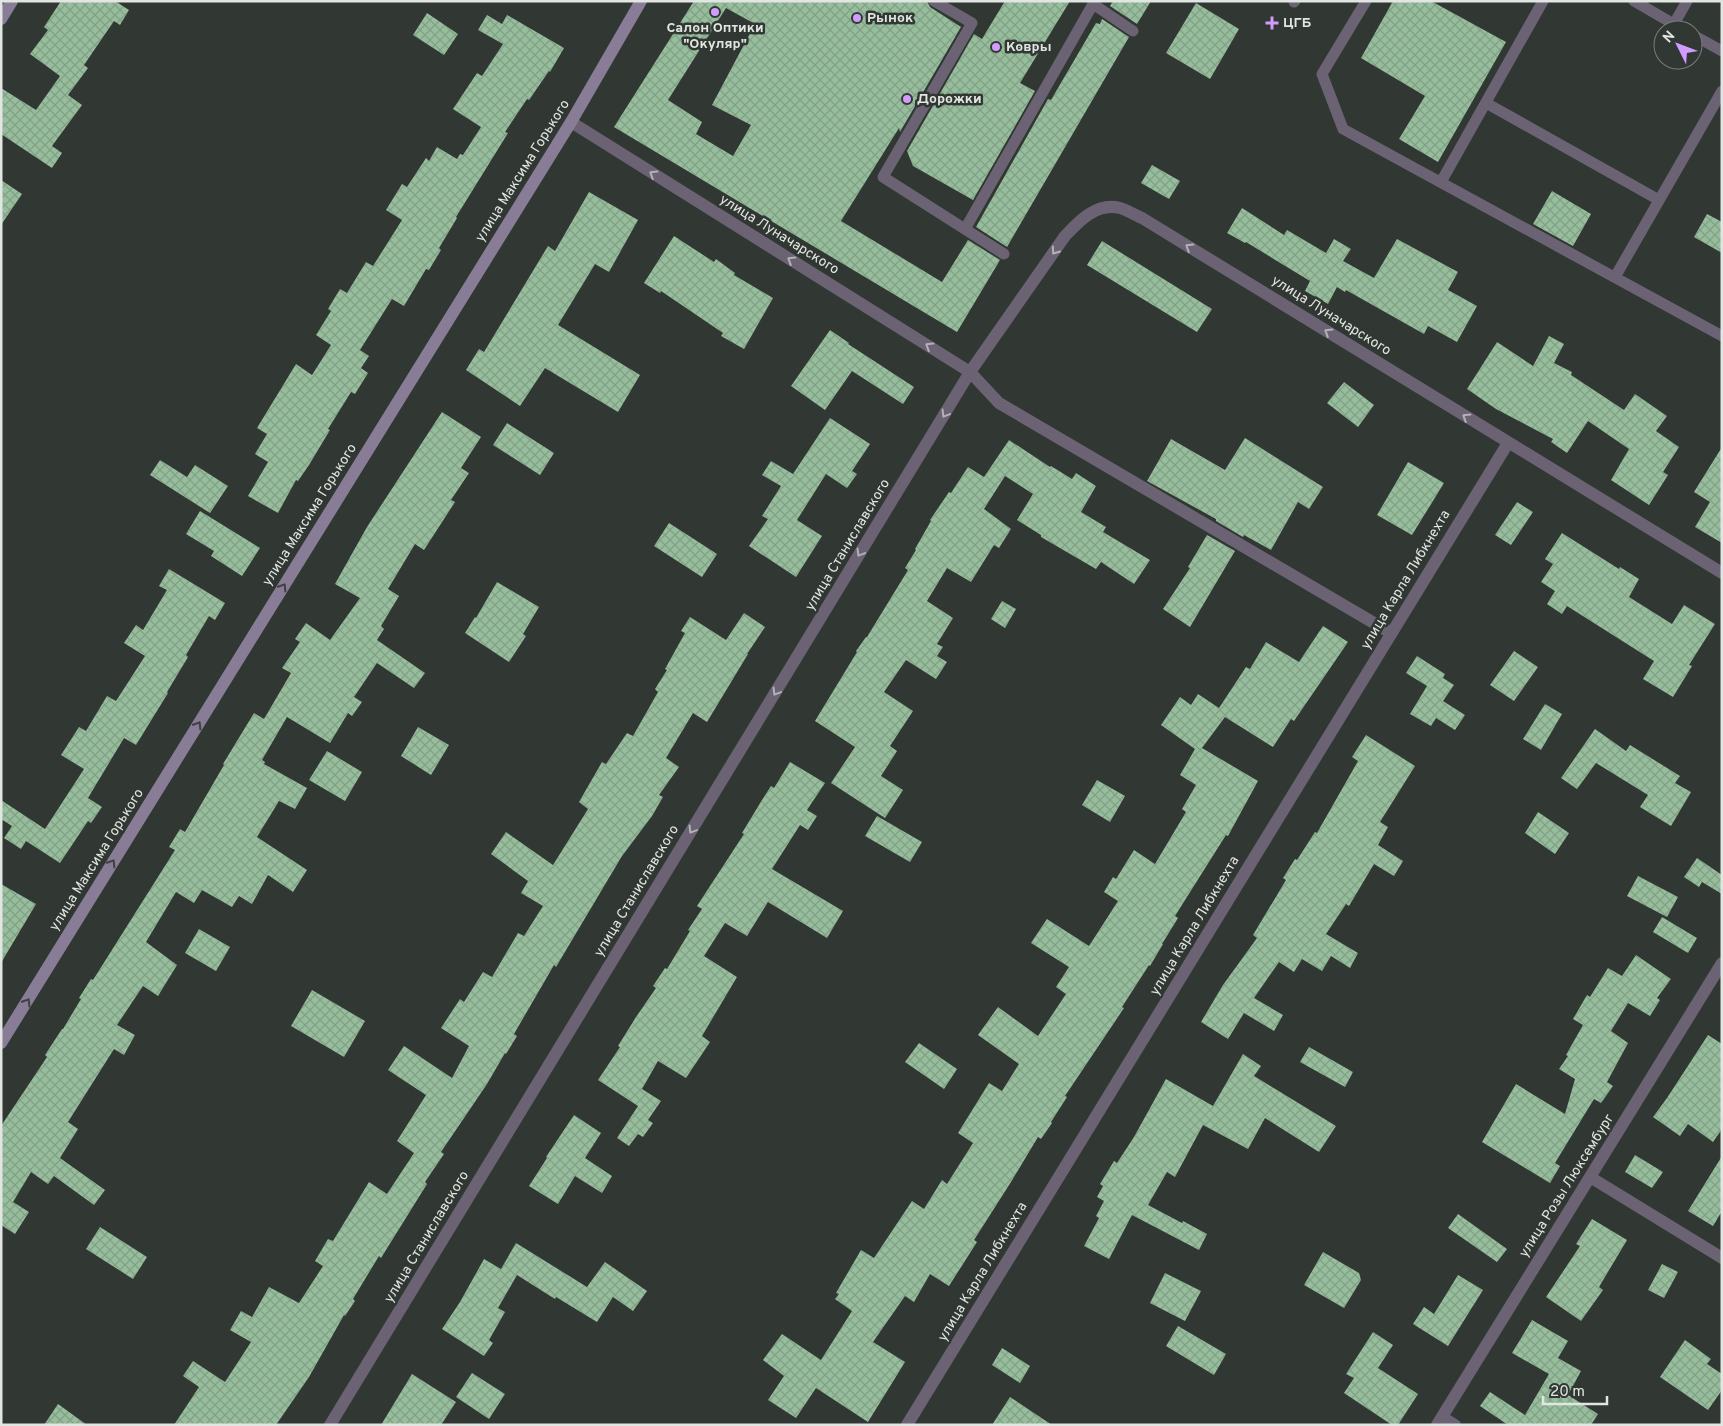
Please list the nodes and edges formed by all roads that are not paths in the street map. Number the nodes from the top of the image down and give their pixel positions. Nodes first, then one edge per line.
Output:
1 (12, 1) edge
2 (641, 1) edge
3 (934, 1) edge
4 (1366, 1) edge
5 (1543, 1) edge
6 (1634, 1) edge
7 (1687, 1) edge
8 (1, 19) edge
9 (1667, 20) edge
10 (1676, 20) edge
11 (1133, 31) dead end
12 (1703, 41) edge
13 (1722, 51) edge
14 (1722, 91) edge
15 (1486, 103) junction
16 (571, 122) junction
17 (1441, 182) junction
18 (1659, 200) junction
19 (965, 229) junction
20 (1004, 254) dead end
21 (1615, 276) junction
22 (1722, 336) edge
23 (970, 372) junction
24 (1508, 443) junction
25 (1722, 573) edge
26 (1392, 633) junction
27 (1722, 962) edge
28 (1, 1043) edge
29 (1590, 1177) junction
30 (1722, 1258) edge
31 (1440, 1421) edge
32 (330, 1425) edge
33 (907, 1425) edge
34 (1455, 1425) edge

1 - 8 main road
2 - 16 main road, улица Максима Горького
3 - 19 lane
4 - 17 lane
5 - 15 lane
6 - 9 lane
7 - 10 lane
11 - 19 lane
12 - 13 lane
14 - 18 lane
15 - 17 lane
15 - 18 lane
23 -> 16 street, улица Луначарского
28 -> 16 main road, улица Максима Горького
17 - 21 lane
18 - 21 lane
19 - 20 lane
21 - 22 lane
24 -> 23 street, улица Луначарского
23 - 26 street, улица Луначарского
23 -> 32 street, улица Станиславского
24 - 25 street, улица Луначарского
24 - 26 street, улица Карла Либкнехта
26 - 33 street, улица Карла Либкнехта
27 - 29 street, улица Розы Люксембург
29 - 30 street
29 - 31 street, улица Розы Люксембург
31 - 34 street

